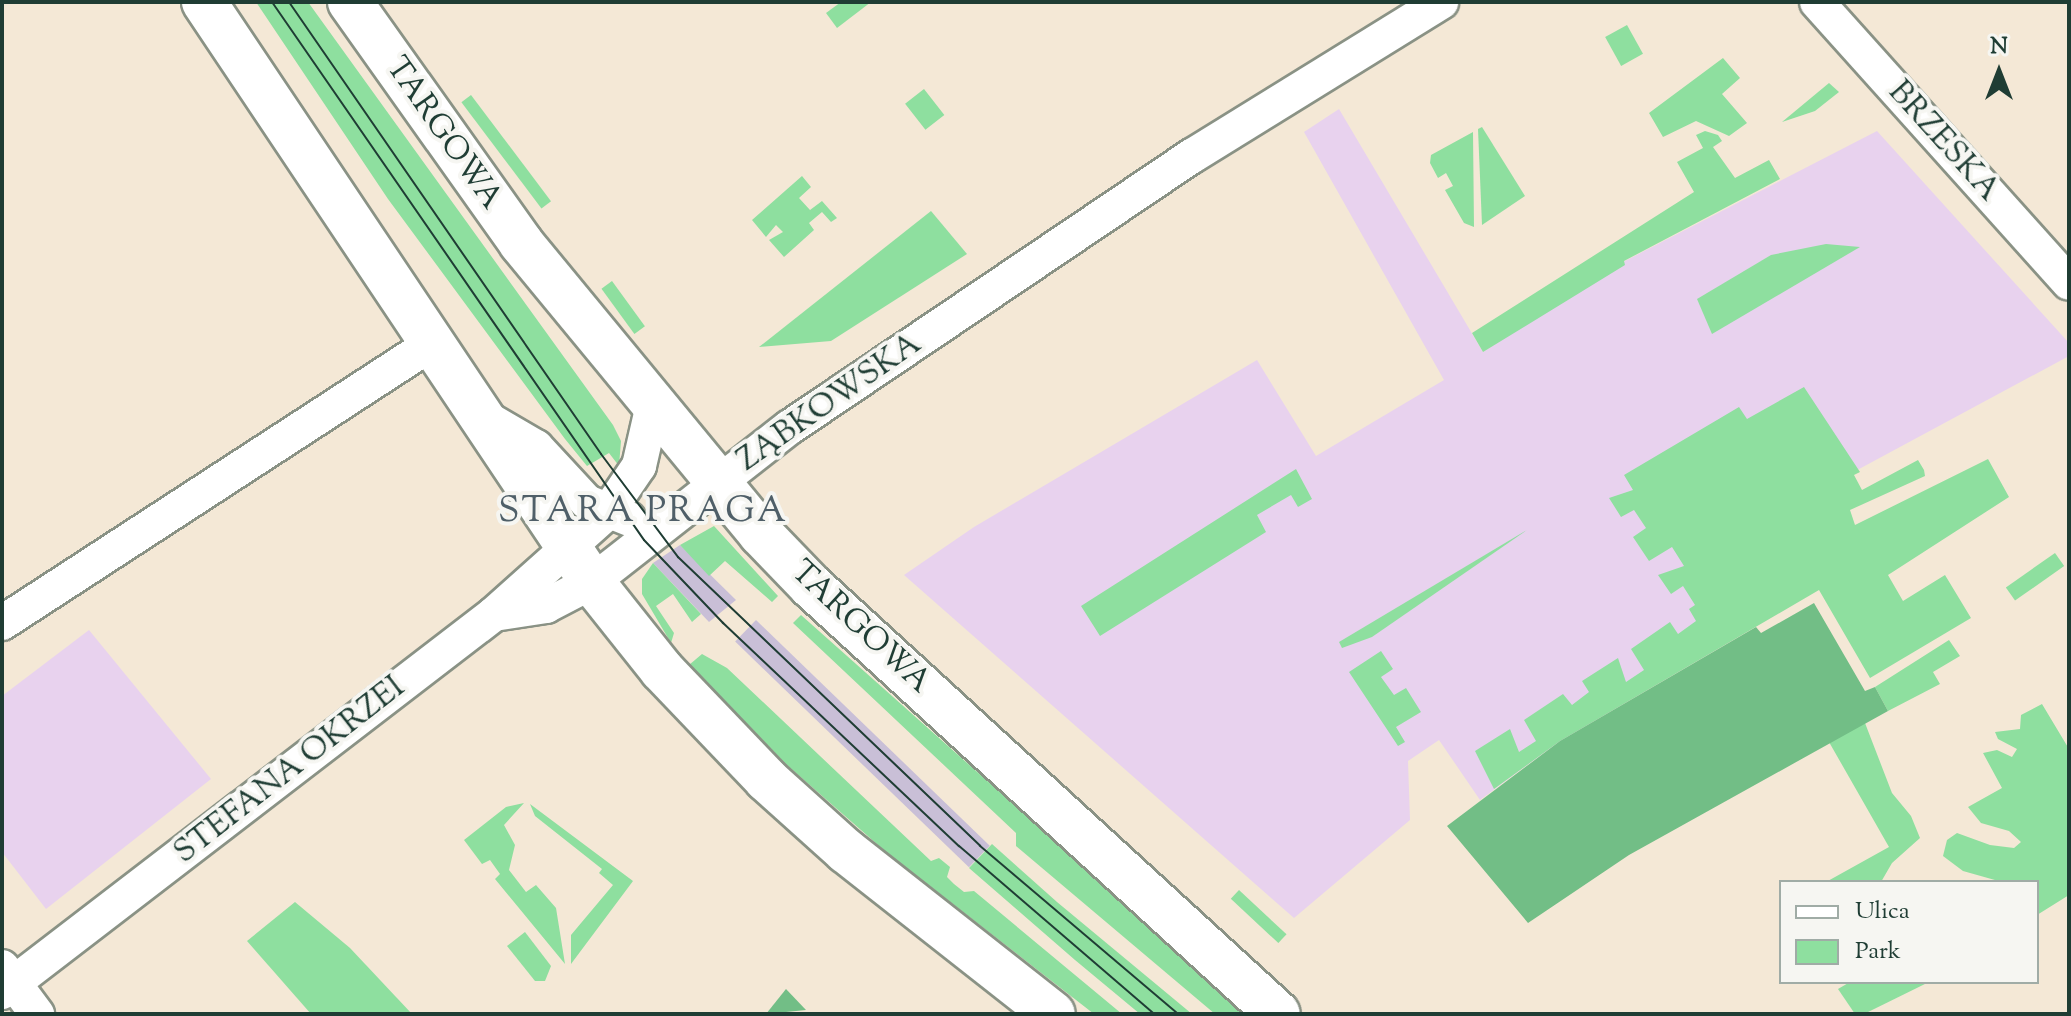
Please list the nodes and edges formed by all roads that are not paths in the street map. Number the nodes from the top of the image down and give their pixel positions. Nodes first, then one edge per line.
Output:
1 (204, 2) edge
2 (350, 2) edge
3 (1441, 2) edge
4 (1817, 2) edge
5 (2069, 283) edge
6 (431, 344) junction
7 (653, 405) junction
8 (475, 409) junction
9 (717, 482) junction
10 (607, 513) junction
11 (665, 523) junction
12 (581, 565) junction
13 (2, 623) edge
14 (6, 981) edge
15 (37, 1014) edge
16 (1053, 1014) edge
17 (1278, 1014) edge

1 - 6 main road
2 - 7 main road, TARGOWA
3 - 9 street, ZĄBKOWSKA
4 - 5 street, BRZESKA
6 - 8 main road
6 - 13 street
7 - 9 main road, TARGOWA
7 - 10 street
8 - 10 street
8 - 12 main road
9 - 11 street, ZĄBKOWSKA
9 - 17 main road, TARGOWA
10 - 11 street
10 - 12 street
11 - 12 street, ZĄBKOWSKA
12 - 14 street, STEFANA OKRZEI
12 - 16 main road
14 - 15 street

